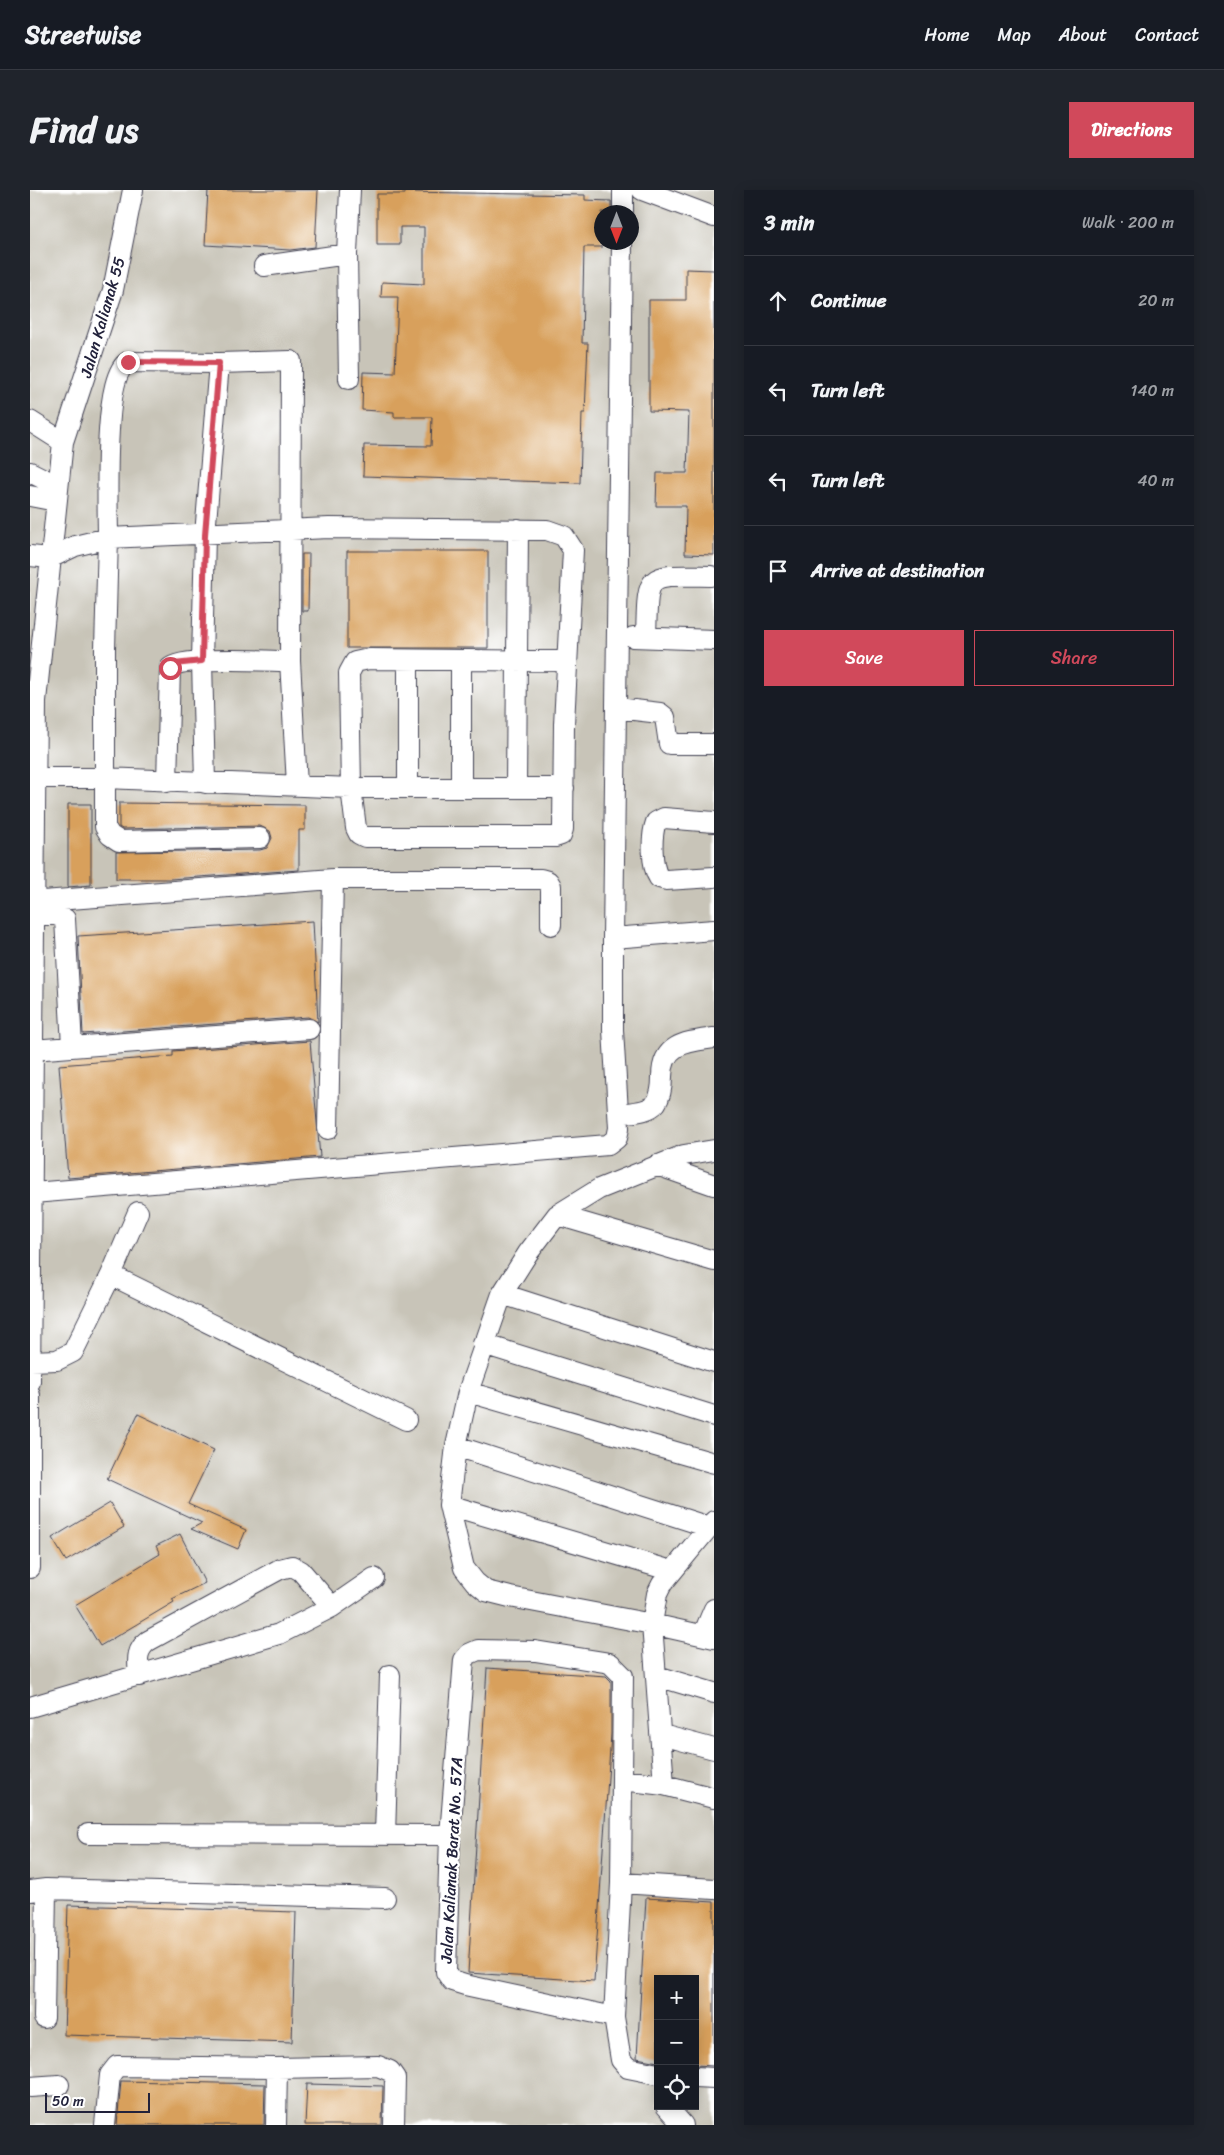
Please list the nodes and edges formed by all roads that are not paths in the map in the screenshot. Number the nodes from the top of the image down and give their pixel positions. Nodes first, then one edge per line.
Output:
1 (134, 190) edge
2 (350, 190) edge
3 (623, 190) edge
4 (642, 190) edge
5 (622, 205) edge
6 (714, 217) edge
7 (622, 250) edge
8 (348, 254) junction
9 (264, 266) dead end
10 (219, 363) junction
11 (349, 379) dead end
12 (30, 421) edge
13 (63, 442) junction
14 (30, 472) edge
15 (57, 493) junction
16 (30, 496) edge
17 (518, 529) junction
18 (291, 530) junction
19 (205, 535) junction
20 (108, 538) junction
21 (30, 556) edge
22 (50, 558) junction
23 (711, 576) dead end
24 (618, 637) junction
25 (646, 637) junction
26 (714, 640) edge
27 (408, 660) junction
28 (461, 660) junction
29 (202, 661) junction
30 (290, 661) junction
31 (516, 661) junction
32 (566, 661) junction
33 (33, 701) edge
34 (617, 708) junction
35 (33, 729) edge
36 (714, 744) edge
37 (34, 772) edge
38 (105, 778) junction
39 (167, 782) junction
40 (205, 783) junction
41 (296, 785) junction
42 (351, 788) junction
43 (408, 788) junction
44 (461, 788) junction
45 (516, 788) junction
46 (564, 788) junction
47 (714, 822) edge
48 (260, 838) dead end
49 (714, 877) edge
50 (333, 879) junction
51 (33, 906) edge
52 (550, 925) dead end
53 (714, 930) edge
54 (613, 938) junction
55 (32, 997) edge
56 (309, 1029) dead end
57 (714, 1038) edge
58 (72, 1046) junction
59 (32, 1050) junction
60 (618, 1114) junction
61 (328, 1129) dead end
62 (714, 1150) edge
63 (657, 1166) junction
64 (714, 1185) edge
65 (33, 1193) junction
66 (138, 1212) dead end
67 (556, 1215) junction
68 (30, 1229) edge
69 (714, 1261) edge
70 (111, 1275) junction
71 (502, 1294) junction
72 (483, 1344) junction
73 (30, 1351) edge
74 (31, 1361) edge
75 (714, 1362) edge
76 (30, 1382) edge
77 (468, 1392) junction
78 (30, 1395) edge
79 (714, 1416) edge
80 (406, 1420) dead end
81 (456, 1446) junction
82 (714, 1463) edge
83 (30, 1467) edge
84 (449, 1505) junction
85 (712, 1524) edge
86 (30, 1568) edge
87 (672, 1571) junction
88 (374, 1578) dead end
89 (332, 1607) junction
90 (714, 1609) edge
91 (652, 1624) junction
92 (709, 1637) edge
93 (390, 1675) dead end
94 (139, 1676) junction
95 (657, 1676) junction
96 (714, 1693) edge
97 (30, 1707) edge
98 (662, 1735) junction
99 (714, 1749) edge
100 (622, 1780) junction
101 (664, 1785) junction
102 (714, 1798) edge
103 (88, 1834) dead end
104 (385, 1835) junction
105 (450, 1835) junction
106 (621, 1883) junction
107 (714, 1889) edge
108 (38, 1890) edge
109 (385, 1898) dead end
110 (614, 2017) junction
111 (44, 2018) dead end
112 (277, 2068) junction
113 (699, 2077) edge
114 (654, 2078) edge
115 (714, 2078) edge
116 (60, 2085) dead end
117 (30, 2087) edge
118 (670, 2110) edge
119 (105, 2125) edge
120 (276, 2125) edge
121 (394, 2125) edge
122 (683, 2125) edge

1 - 13 lane, Jalan Kalianak 55
2 - 8 lane
3 - 5 lane
4 - 6 lane
7 - 24 lane
8 - 9 lane
8 - 11 lane
10 - 18 lane
10 - 19 lane
10 - 20 lane
12 - 13 lane
13 - 15 lane, Jalan Kalianak 55
14 - 15 lane
15 - 16 lane
15 - 22 lane, Jalan Kalianak 55
17 - 18 lane
17 - 31 lane
17 - 32 lane
18 - 19 lane
18 - 30 lane
19 - 20 lane
19 - 29 lane
20 - 22 lane
20 - 38 lane
21 - 22 lane
22 - 33 lane, Jalan Kalianak 55
23 - 25 lane
24 - 25 lane
24 - 34 lane
25 - 26 lane
27 - 28 lane
27 - 42 lane
27 - 43 lane
28 - 31 lane
28 - 44 lane
29 - 30 lane
29 - 39 lane
29 - 40 lane
30 - 41 lane
31 - 32 lane
31 - 45 lane
32 - 46 lane
33 - 35 lane, Jalan Kalianak 55
34 - 36 lane
34 - 54 lane
35 - 37 lane, Jalan Kalianak 55
37 - 38 lane
37 - 51 lane, Jalan Kalianak 55
38 - 39 lane
38 - 48 lane
39 - 40 lane
40 - 41 lane
41 - 42 lane
42 - 43 lane
42 - 46 lane
43 - 44 lane
44 - 45 lane
45 - 46 lane
47 - 49 lane
50 - 51 lane
50 - 52 lane
50 - 61 lane
51 - 55 lane, Jalan Kalianak 55
51 - 58 lane
53 - 54 lane
54 - 60 lane
55 - 59 lane, Jalan Kalianak 55
56 - 58 lane
57 - 60 lane
58 - 59 lane
59 - 65 lane, Jalan Kalianak 55
60 - 65 lane
62 - 63 lane
63 - 64 lane
63 - 67 lane
65 - 68 lane, Jalan Kalianak 55
66 - 70 lane
67 - 69 lane
67 - 71 lane
68 - 73 lane, Jalan Kalianak 55
70 - 74 lane
70 - 80 lane
71 - 72 lane
71 - 75 lane
72 - 77 lane
72 - 79 lane
73 - 74 lane, Jalan Kalianak 55
74 - 76 lane, Jalan Kalianak 55
77 - 81 lane
77 - 82 lane
78 - 83 lane
81 - 84 lane
81 - 85 lane
83 - 86 lane
84 - 87 lane
84 - 91 lane
85 - 87 lane
87 - 91 lane
88 - 89 lane
89 - 94 lane
89 - 94 lane
90 - 92 lane
91 - 92 lane
91 - 95 lane
93 - 104 lane
94 - 97 lane
95 - 96 lane
95 - 98 lane
98 - 99 lane
98 - 101 lane
100 - 101 lane
100 - 105 lane, Jalan Kalianak Barat No. 57A
100 - 106 lane
101 - 102 lane
103 - 104 lane
104 - 105 lane
105 - 110 lane, Jalan Kalianak Barat No. 57A
106 - 107 lane
106 - 110 lane
108 - 109 lane
108 - 111 lane
110 - 114 lane
112 - 119 lane
112 - 120 lane
112 - 121 lane
113 - 115 lane
116 - 117 lane
118 - 122 lane

